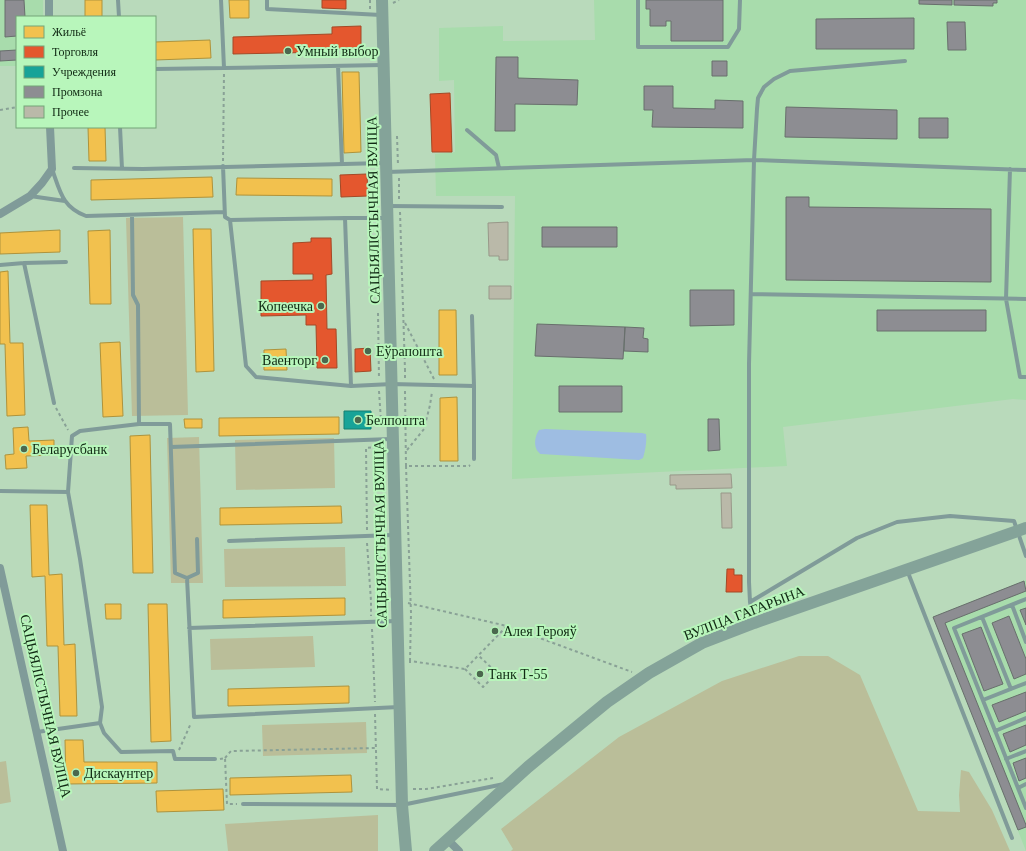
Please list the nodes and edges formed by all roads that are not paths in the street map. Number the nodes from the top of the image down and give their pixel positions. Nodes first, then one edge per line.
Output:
1 (49, 0) edge
2 (118, 0) edge
3 (222, 0) edge
4 (267, 0) edge
5 (382, 0) edge
6 (638, 0) edge
7 (740, 0) edge
8 (376, 15) junction
9 (48, 16) edge
10 (120, 16) edge
11 (905, 61) dead end
12 (384, 64) junction
13 (338, 66) junction
14 (224, 68) junction
15 (156, 69) edge
16 (50, 128) edge
17 (120, 128) edge
18 (467, 130) dead end
19 (754, 160) junction
20 (342, 164) junction
21 (223, 166) junction
22 (74, 168) dead end
23 (122, 168) junction
24 (499, 168) junction
25 (52, 169) junction
26 (391, 169) junction
27 (1010, 169) junction
28 (1026, 170) edge
29 (30, 196) junction
30 (65, 201) junction
31 (502, 207) dead end
32 (392, 210) junction
33 (225, 212) junction
34 (0, 214) edge
35 (132, 215) junction
36 (345, 218) junction
37 (230, 220) junction
38 (66, 262) dead end
39 (24, 263) junction
40 (0, 265) edge
41 (751, 294) junction
42 (1006, 299) junction
43 (1026, 299) edge
44 (472, 316) dead end
45 (1026, 376) edge
46 (392, 384) junction
47 (352, 386) junction
48 (474, 386) junction
49 (54, 403) road end
50 (139, 424) junction
51 (387, 439) junction
52 (171, 447) junction
53 (474, 459) road end
54 (0, 491) edge
55 (68, 492) junction
56 (1022, 530) edge
57 (395, 535) junction
58 (197, 539) dead end
59 (229, 542) dead end
60 (1026, 556) edge
61 (0, 568) edge
62 (907, 570) junction
63 (187, 578) junction
64 (1026, 599) edge
65 (750, 602) junction
66 (1012, 605) junction
67 (982, 616) junction
68 (397, 621) junction
69 (754, 622) junction
70 (190, 628) junction
71 (1026, 642) edge
72 (1026, 683) edge
73 (1011, 689) junction
74 (983, 700) junction
75 (399, 707) junction
76 (1026, 718) edge
77 (100, 724) junction
78 (995, 731) junction
79 (37, 732) junction
80 (1026, 751) edge
81 (215, 759) road end
82 (1006, 759) junction
83 (505, 780) junction
84 (1026, 784) edge
85 (1018, 788) junction
86 (243, 804) road end
87 (402, 806) junction
88 (1026, 808) edge
89 (1012, 838) dead end
90 (448, 840) junction
91 (63, 851) edge
92 (406, 851) edge
93 (435, 851) edge
94 (459, 851) edge

1 - 9 street
2 - 10 lane
3 - 14 lane
4 - 8 lane
5 - 8 main road, САЦЫЯЛІСТЫЧНАЯ ВУЛІЦА
6 - 7 lane
8 - 12 main road, САЦЫЯЛІСТЫЧНАЯ ВУЛІЦА
11 - 19 lane
12 - 13 lane
12 - 26 main road, САЦЫЯЛІСТЫЧНАЯ ВУЛІЦА
13 - 14 lane
13 - 20 lane
14 - 15 lane
16 - 25 street
17 - 23 lane
18 - 24 lane
19 - 24 lane
19 - 27 lane
19 - 41 lane
20 - 21 lane
20 - 26 lane
21 - 23 lane
21 - 33 lane
22 - 23 lane
24 - 26 lane
25 - 29 street
25 - 30 lane
26 - 32 main road, САЦЫЯЛІСТЫЧНАЯ ВУЛІЦА
27 - 28 lane
27 - 42 lane
29 - 30 lane
29 - 34 street
30 - 35 lane
31 - 32 lane
32 - 36 lane
32 - 46 main road, САЦЫЯЛІСТЫЧНАЯ ВУЛІЦА
33 - 35 lane
33 - 37 lane
35 - 50 lane
36 - 37 lane
36 - 47 lane
37 - 47 lane
38 - 39 lane
39 - 40 lane
39 - 49 lane
41 - 42 lane
41 - 65 lane
42 - 43 lane
42 - 45 lane
44 - 48 lane
46 - 47 lane
46 - 48 lane
46 - 51 main road, САЦЫЯЛІСТЫЧНАЯ ВУЛІЦА
48 - 53 lane
50 - 52 lane
50 - 55 lane
51 - 52 lane
51 - 57 main road, САЦЫЯЛІСТЫЧНАЯ ВУЛІЦА
52 - 63 lane
54 - 55 lane
55 - 77 lane
56 - 60 lane
56 - 62 main road, ВУЛІЦА ГАГАРЫНА
56 - 65 lane
57 - 59 lane
57 - 68 main road, САЦЫЯЛІСТЫЧНАЯ ВУЛІЦА
58 - 63 lane
61 - 79 street, САЦЫЯЛІСТЫЧНАЯ ВУЛІЦА
62 - 69 main road, ВУЛІЦА ГАГАРЫНА
62 - 89 lane
63 - 70 lane
64 - 66 lane
65 - 69 lane
66 - 67 lane
66 - 71 lane
67 - 73 lane
67 - 74 lane
68 - 70 lane
68 - 75 main road, САЦЫЯЛІСТЫЧНАЯ ВУЛІЦА
69 - 83 main road, ВУЛІЦА ГАГАРЫНА
70 - 75 lane
72 - 73 lane
73 - 74 lane
74 - 78 lane
75 - 87 main road, САЦЫЯЛІСТЫЧНАЯ ВУЛІЦА
76 - 78 lane
77 - 79 lane
77 - 81 lane
78 - 82 lane
79 - 91 street, САЦЫЯЛІСТЫЧНАЯ ВУЛІЦА
80 - 82 lane
82 - 85 lane
83 - 87 lane
83 - 90 main road, ВУЛІЦА ГАГАРЫНА
84 - 85 lane
85 - 88 lane
86 - 87 lane
87 - 92 main road, САЦЫЯЛІСТЫЧНАЯ ВУЛІЦА
90 - 93 main road, ВУЛІЦА ГАГАРЫНА
90 - 94 street

